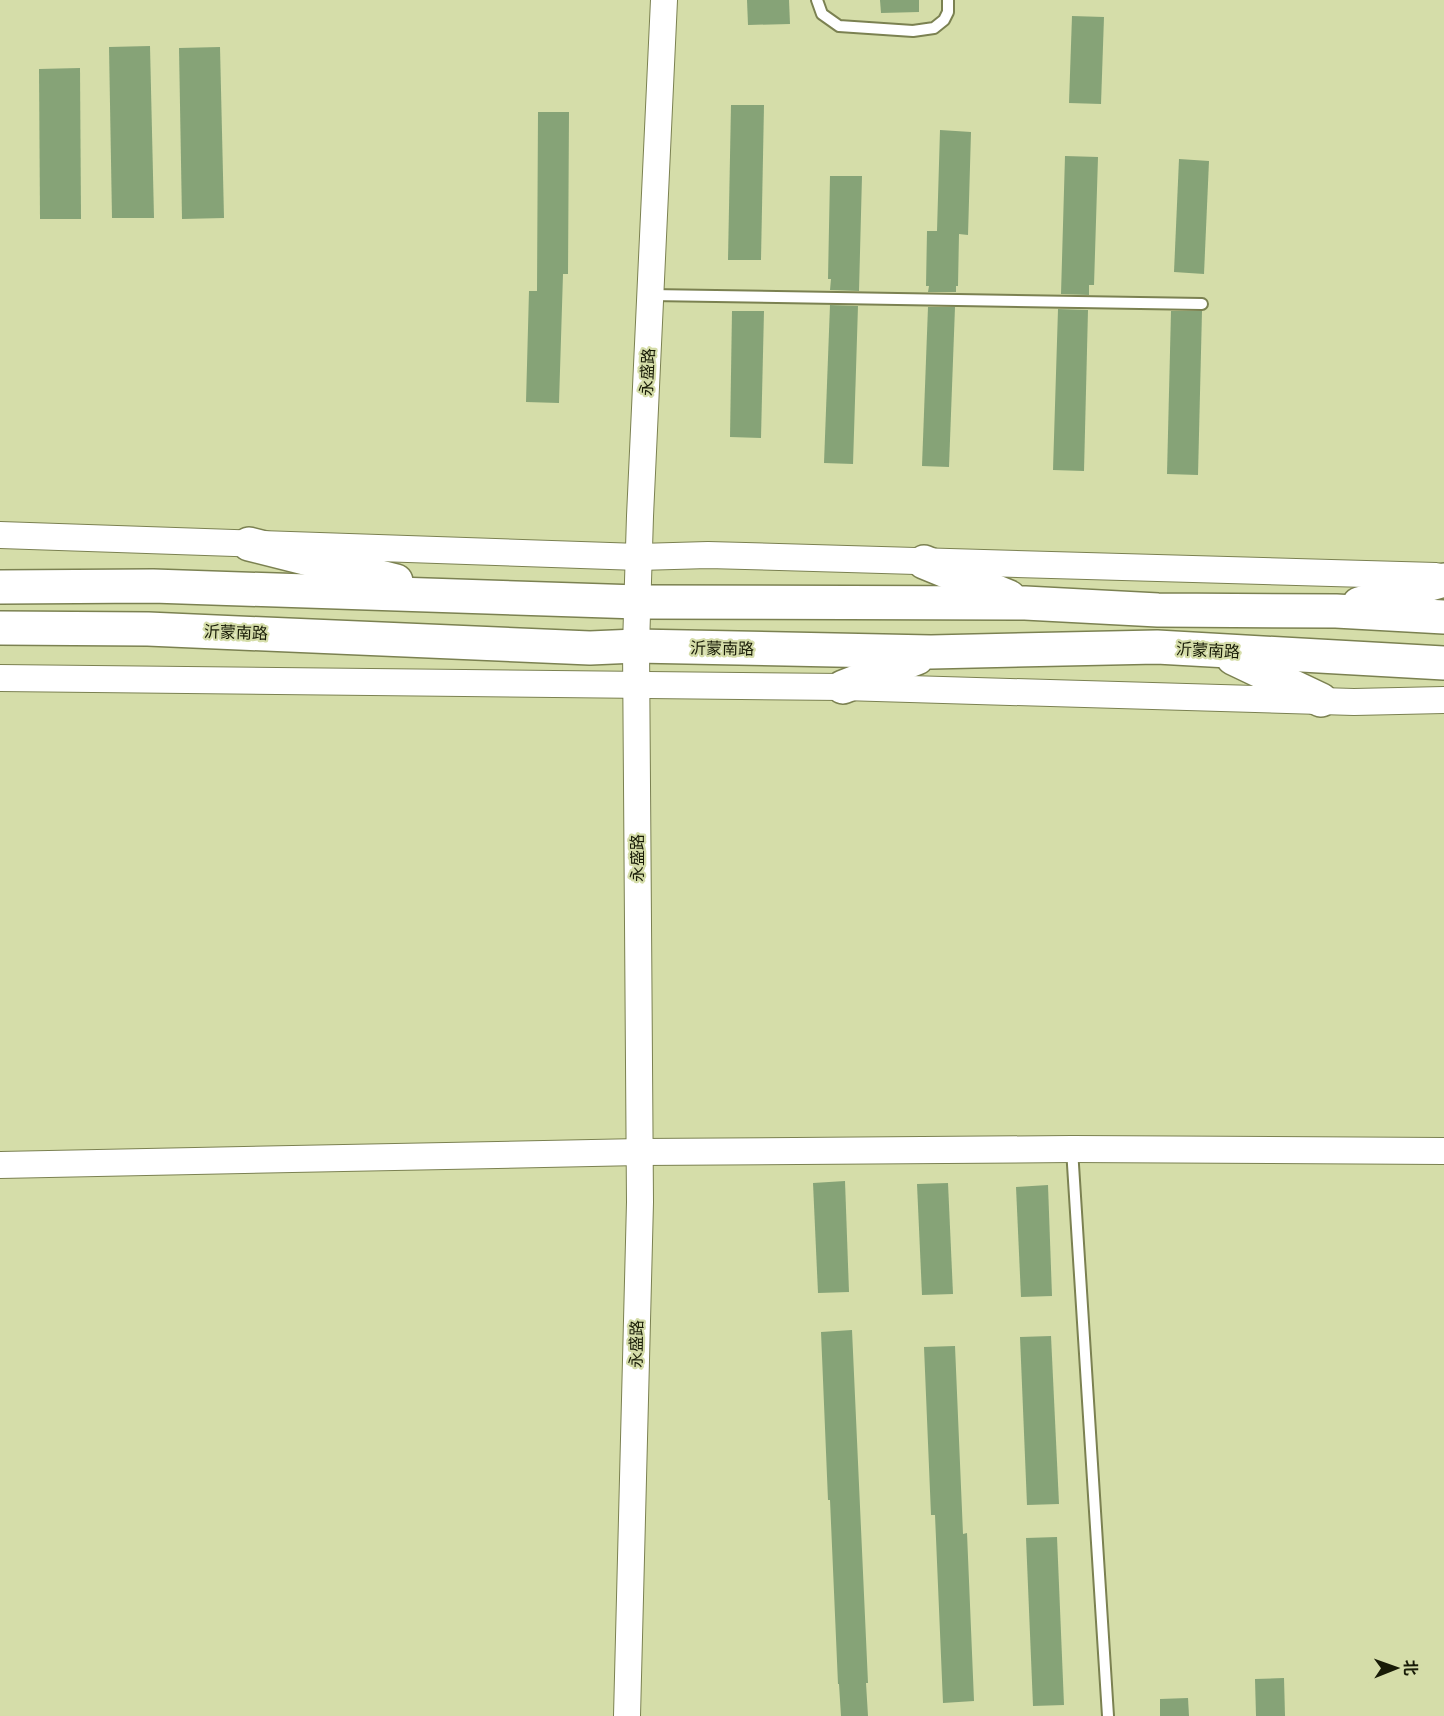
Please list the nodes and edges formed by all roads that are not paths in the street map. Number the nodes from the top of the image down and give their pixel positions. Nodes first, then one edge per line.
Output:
1 (664, 0) edge
2 (817, 0) edge
3 (948, 0) edge
4 (650, 295) junction
5 (1202, 304) dead end
6 (0, 535) edge
7 (249, 544) junction
8 (639, 557) junction
9 (924, 562) junction
10 (1444, 578) edge
11 (0, 587) edge
12 (458, 597) junction
13 (638, 602) junction
14 (1025, 603) junction
15 (1336, 611) junction
16 (1444, 617) edge
17 (0, 628) edge
18 (636, 646) junction
19 (1217, 651) junction
20 (931, 652) junction
21 (1444, 663) edge
22 (0, 678) edge
23 (636, 686) junction
24 (843, 687) junction
25 (1321, 700) junction
26 (1444, 700) edge
27 (1072, 1149) junction
28 (1444, 1151) edge
29 (640, 1152) junction
30 (0, 1165) edge
31 (627, 1716) edge
32 (1108, 1716) edge

1 - 4 street, 永盛路
2 - 3 lane
4 - 5 lane
4 - 8 street, 永盛路
6 - 7 street
7 - 8 street
7 - 12 main road
8 - 9 street
8 - 13 street, 永盛路
9 - 10 street
9 - 14 main road
10 - 15 main road
11 - 12 main road
12 - 13 main road
13 - 14 main road
13 - 18 street, 永盛路
14 - 15 main road
15 - 16 main road
17 - 18 main road, 沂蒙南路
18 - 20 main road, 沂蒙南路
18 - 23 street, 永盛路
19 - 20 main road, 沂蒙南路
19 - 21 main road, 沂蒙南路
19 - 25 main road
20 - 24 main road
22 - 23 street
23 - 24 street
23 - 29 street, 永盛路
24 - 25 street
25 - 26 street
27 - 28 street
27 - 29 street
27 - 32 lane
29 - 30 street
29 - 31 street, 永盛路

